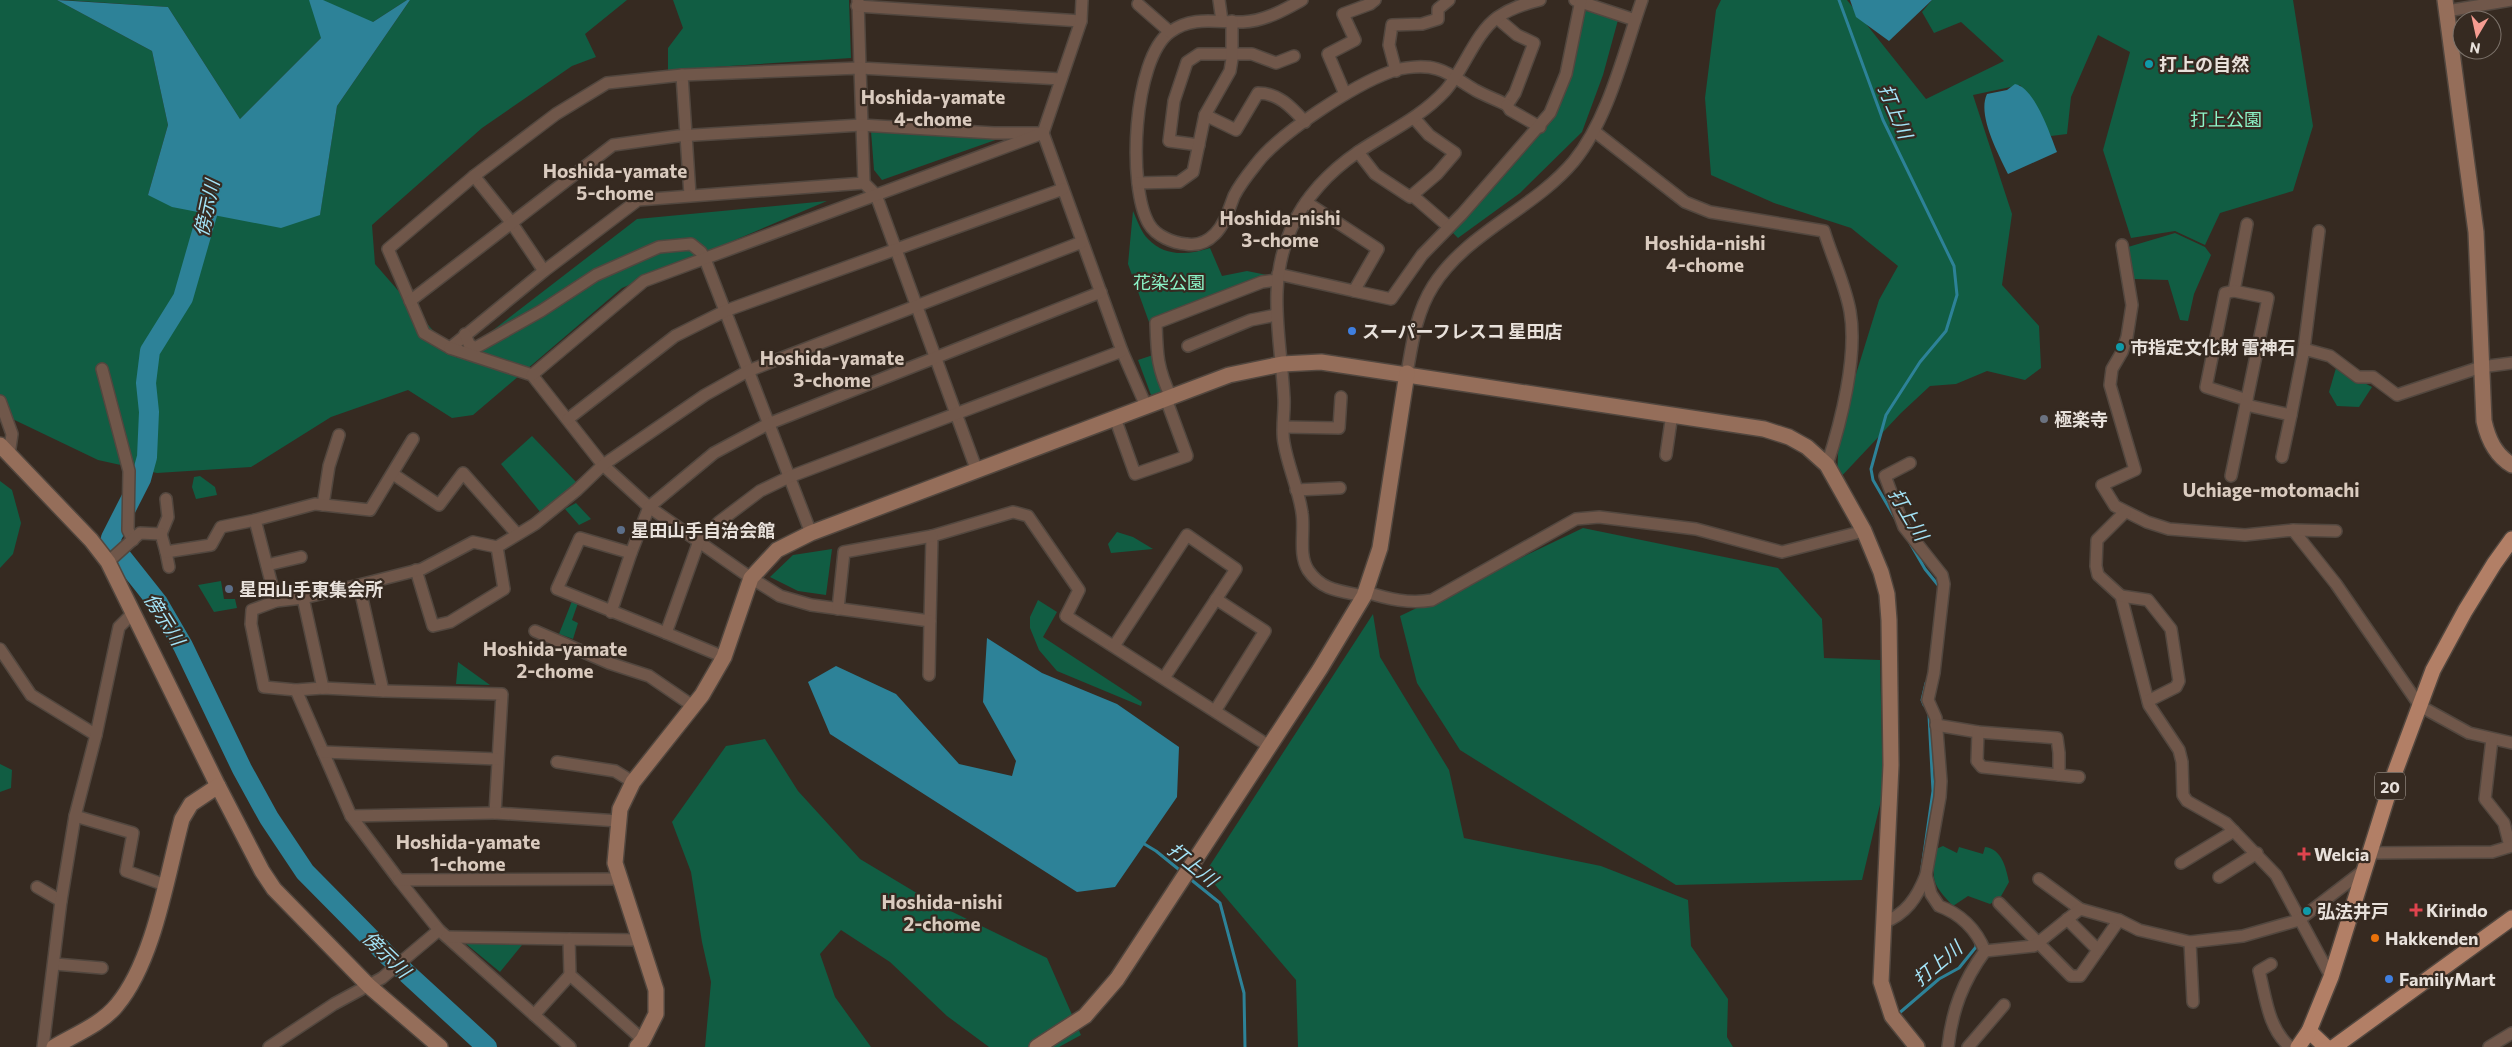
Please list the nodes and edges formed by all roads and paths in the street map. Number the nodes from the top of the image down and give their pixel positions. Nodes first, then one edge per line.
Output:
1 (1082, 0) edge
2 (1219, 0) edge
3 (1302, 0) edge
4 (1375, 0) edge
5 (1449, 0) edge
6 (1540, 0) edge
7 (1642, 0) edge
8 (2512, 0) edge
9 (1579, 1) edge
10 (1518, 2) edge
11 (857, 3) edge
12 (1138, 4) dead end
13 (2446, 6) edge
14 (1497, 18) junction
15 (1081, 20) junction
16 (1635, 20) junction
17 (1227, 21) junction
18 (1170, 32) junction
19 (1232, 54) junction
20 (1294, 56) dead end
21 (860, 68) junction
22 (1396, 70) junction
23 (682, 75) junction
24 (1456, 78) junction
25 (1061, 79) junction
26 (1346, 94) junction
27 (1508, 105) junction
28 (1205, 115) junction
29 (1414, 118) junction
30 (1305, 122) junction
31 (861, 125) junction
32 (1540, 127) junction
33 (1594, 130) junction
34 (1042, 133) junction
35 (686, 135) junction
36 (1199, 145) junction
37 (1358, 152) junction
38 (474, 176) junction
39 (1138, 183) junction
40 (864, 184) junction
41 (1063, 189) junction
42 (690, 195) junction
43 (876, 195) junction
44 (1412, 195) junction
45 (1306, 202) junction
46 (510, 222) junction
47 (2247, 224) dead end
48 (1449, 227) junction
49 (2319, 231) dead end
50 (1082, 242) junction
51 (2122, 245) dead end
52 (895, 250) junction
53 (705, 259) junction
54 (544, 271) junction
55 (1277, 277) junction
56 (1354, 291) junction
57 (2234, 291) junction
58 (1101, 292) junction
59 (410, 301) junction
60 (917, 307) junction
61 (725, 311) junction
62 (1276, 315) junction
63 (465, 334) junction
64 (1188, 346) dead end
65 (450, 348) junction
66 (2304, 349) junction
67 (1122, 351) junction
68 (936, 358) junction
69 (2512, 363) edge
70 (1282, 364) junction
71 (2481, 367) junction
72 (102, 369) dead end
73 (748, 371) junction
74 (1407, 373) junction
75 (532, 375) junction
76 (1341, 397) dead end
77 (1168, 398) junction
78 (0, 401) edge
79 (2247, 402) junction
80 (1146, 406) junction
81 (957, 414) junction
82 (1672, 414) junction
83 (2291, 415) junction
84 (1115, 418) junction
85 (568, 419) junction
86 (768, 424) junction
87 (1284, 427) junction
88 (339, 434) dead end
89 (413, 439) dead end
90 (4, 450) edge
91 (1666, 455) dead end
92 (2282, 456) dead end
93 (1910, 463) dead end
94 (603, 464) junction
95 (2512, 465) edge
96 (1827, 466) junction
97 (978, 471) junction
98 (393, 474) junction
99 (2231, 476) dead end
100 (789, 477) junction
101 (1340, 488) dead end
102 (1296, 490) junction
103 (166, 500) dead end
104 (323, 505) junction
105 (649, 508) junction
106 (2125, 512) junction
107 (255, 520) junction
108 (2293, 530) junction
109 (2336, 530) dead end
110 (1864, 531) junction
111 (810, 533) junction
112 (161, 534) junction
113 (517, 534) junction
114 (932, 536) junction
115 (2512, 539) edge
116 (699, 541) junction
117 (130, 542) junction
118 (497, 547) junction
119 (166, 552) junction
120 (631, 553) junction
121 (300, 557) dead end
122 (112, 559) junction
123 (267, 565) junction
124 (169, 567) dead end
125 (416, 570) junction
126 (751, 578) junction
127 (359, 585) junction
128 (1365, 594) junction
129 (2121, 596) junction
130 (303, 598) junction
131 (1216, 599) junction
132 (276, 601) junction
133 (838, 608) junction
134 (611, 612) junction
135 (132, 614) junction
136 (930, 621) junction
137 (535, 632) dead end
138 (666, 633) junction
139 (1114, 646) junction
140 (0, 649) edge
141 (724, 657) junction
142 (929, 675) dead end
143 (1164, 678) junction
144 (323, 688) junction
145 (296, 690) junction
146 (383, 691) junction
147 (2148, 701) junction
148 (693, 706) junction
149 (2420, 706) junction
150 (1215, 711) junction
151 (1936, 725) junction
152 (1978, 732) junction
153 (96, 735) junction
154 (2492, 739) junction
155 (2512, 743) edge
156 (1270, 746) junction
157 (323, 752) junction
158 (575, 752) dead end
159 (497, 759) junction
160 (557, 762) dead end
161 (573, 765) junction
162 (2059, 775) junction
163 (2080, 777) dead end
164 (633, 782) junction
165 (218, 786) junction
166 (495, 813) junction
167 (75, 816) junction
168 (351, 816) junction
169 (619, 821) junction
170 (2234, 831) junction
171 (2511, 846) edge
172 (2257, 853) junction
173 (2369, 853) junction
174 (2181, 863) dead end
175 (2364, 870) junction
176 (1926, 876) junction
177 (2219, 877) dead end
178 (620, 879) junction
179 (399, 880) junction
180 (2039, 880) dead end
181 (165, 885) junction
182 (37, 887) dead end
183 (61, 901) junction
184 (1999, 903) dead end
185 (2080, 909) junction
186 (2512, 918) edge
187 (2067, 919) junction
188 (2119, 920) junction
189 (2299, 920) junction
190 (1883, 923) junction
191 (443, 933) junction
192 (569, 939) junction
193 (641, 940) junction
194 (2038, 942) junction
195 (2190, 942) junction
196 (2098, 950) junction
197 (1985, 951) junction
198 (55, 964) junction
199 (2271, 964) dead end
200 (102, 968) dead end
201 (570, 975) junction
202 (2331, 978) junction
203 (369, 986) junction
204 (2193, 1002) dead end
205 (2004, 1005) dead end
206 (534, 1015) junction
207 (2309, 1031) junction
208 (2512, 1033) edge
209 (640, 1043) edge
210 (43, 1047) edge
211 (54, 1047) edge
212 (269, 1047) edge
213 (440, 1047) edge
214 (570, 1047) edge
215 (1037, 1047) edge
216 (1917, 1047) edge
217 (1948, 1047) edge
218 (1968, 1047) edge
219 (2290, 1047) edge
220 (2298, 1047) edge
221 (2326, 1047) edge
222 (2334, 1047) edge
223 (2489, 1047) edge

1 - 15 street
2 - 17 street
3 - 17 street
4 - 26 street
5 - 22 street
6 - 10 street
7 - 16 street
8 - 13 street
9 - 16 street
9 - 32 street
10 - 14 street
11 - 15 street
11 - 21 street
12 - 18 street
13 - 71 street
14 - 24 street
14 - 27 street
15 - 25 street
16 - 33 street
17 - 18 street
17 - 19 street
18 - 39 street
19 - 20 street
19 - 28 street
19 - 36 street
21 - 23 street
21 - 25 street
21 - 31 street
22 - 24 street
22 - 26 street
23 - 35 street
23 - 38 street
24 - 27 street
24 - 29 street
25 - 34 street
26 - 30 street
27 - 32 street
28 - 30 street
28 - 36 street
29 - 37 street
29 - 44 street
30 - 39 street
31 - 34 street
31 - 35 street
31 - 40 street
32 - 48 street
33 - 74 street
33 - 96 street
34 - 41 street
34 - 43 street
35 - 42 street
35 - 46 street
36 - 39 street
37 - 44 street
37 - 45 street
38 - 46 street
38 - 59 street
40 - 42 street
40 - 43 street
41 - 50 street
41 - 52 street
42 - 54 street
43 - 52 street
43 - 53 street
44 - 48 street
45 - 55 street
45 - 56 street
46 - 54 street
46 - 59 street
47 - 57 street
48 - 56 street
49 - 66 street
50 - 58 street
50 - 60 street
51 - 106 street
52 - 60 street
52 - 61 street
53 - 61 street
53 - 63 street
53 - 75 street
54 - 63 street
55 - 56 street
55 - 62 street
55 - 77 street
57 - 79 street
57 - 79 street
58 - 67 street
58 - 68 street
59 - 65 street
60 - 68 street
60 - 73 street
61 - 73 street
61 - 85 street
62 - 64 street
62 - 70 street
63 - 65 street
65 - 75 street
66 - 71 street
66 - 83 street
67 - 80 street
67 - 81 street
68 - 81 street
68 - 86 street
69 - 71 street
70 - 74 street
70 - 77 street
70 - 87 street
71 - 95 street
72 - 117 street
73 - 86 street
73 - 94 street
74 - 82 street
74 - 128 street
75 - 85 street
76 - 87 street
77 - 80 street
77 - 84 street
78 - 90 street
79 - 83 street
79 - 99 street
80 - 84 street
81 - 97 street
81 - 100 street
82 - 91 street
82 - 96 street
83 - 92 street
84 - 97 street
85 - 94 street
86 - 100 street
86 - 105 street
87 - 102 street
88 - 104 street
89 - 98 street
90 - 122 street
93 - 151 street
94 - 105 street
94 - 113 street
96 - 110 street
97 - 111 street
98 - 104 street
98 - 113 street
100 - 111 street
100 - 116 street
101 - 102 street
102 - 128 street
103 - 112 street
104 - 107 street
105 - 116 street
105 - 120 street
106 - 108 street
106 - 129 street
107 - 119 street
107 - 123 street
108 - 109 street
108 - 149 street
110 - 128 street
110 - 190 street
111 - 126 street
112 - 117 street
112 - 119 street
113 - 118 street
114 - 133 street
114 - 136 street
114 - 139 street
115 - 149 main road, 20
116 - 126 street
116 - 138 street
117 - 122 street
118 - 125 street
118 - 125 street
119 - 124 street
120 - 134 street
120 - 134 street
121 - 123 street
122 - 135 street
123 - 132 street
125 - 127 street
126 - 133 street
126 - 141 street
127 - 130 street
127 - 146 street
128 - 156 street
129 - 147 street
129 - 147 street
130 - 132 street
130 - 144 street
131 - 139 street
131 - 143 street
131 - 150 street
132 - 145 street
133 - 136 street
134 - 138 street
135 - 153 street
135 - 165 street
136 - 142 street
137 - 148 street
138 - 141 street
139 - 143 street
140 - 153 street
141 - 148 street
143 - 150 street
144 - 145 street
144 - 146 street
145 - 157 street
146 - 159 street
147 - 170 street
148 - 164 street
149 - 154 street
149 - 173 main road, 20
150 - 156 street
151 - 152 street
151 - 176 street
152 - 162 street
152 - 162 street
153 - 167 street
154 - 155 street
154 - 171 street
156 - 215 street
157 - 159 street
157 - 168 street
158 - 161 street
159 - 166 street
160 - 161 street
161 - 164 street
162 - 163 street
164 - 169 street
165 - 181 street
165 - 203 street
166 - 168 street
166 - 169 street
167 - 181 street
167 - 183 street
168 - 179 street
169 - 178 street
170 - 172 street
170 - 174 street
171 - 173 street
172 - 177 street
172 - 189 street
173 - 175 main road, 20
175 - 189 street
175 - 202 main road, 20
176 - 190 street
176 - 197 street
178 - 179 street
178 - 193 street
179 - 191 street
180 - 185 street
181 - 211 street
182 - 183 street
183 - 198 street
184 - 194 street
185 - 187 street
185 - 188 street
186 - 222 main road
187 - 194 street
187 - 196 street
188 - 195 street
188 - 196 street
189 - 195 street
189 - 202 street
190 - 216 street
191 - 192 street
191 - 203 street
191 - 206 street
192 - 193 street
192 - 201 street
193 - 209 street
194 - 196 street
194 - 197 street
195 - 204 street
197 - 217 street
198 - 200 street
198 - 210 street
199 - 219 street
201 - 206 street
201 - 209 street
202 - 207 main road, 20
203 - 212 street
203 - 213 street
205 - 218 street
206 - 214 street
207 - 220 main road, 20
207 - 221 main road
208 - 223 street

